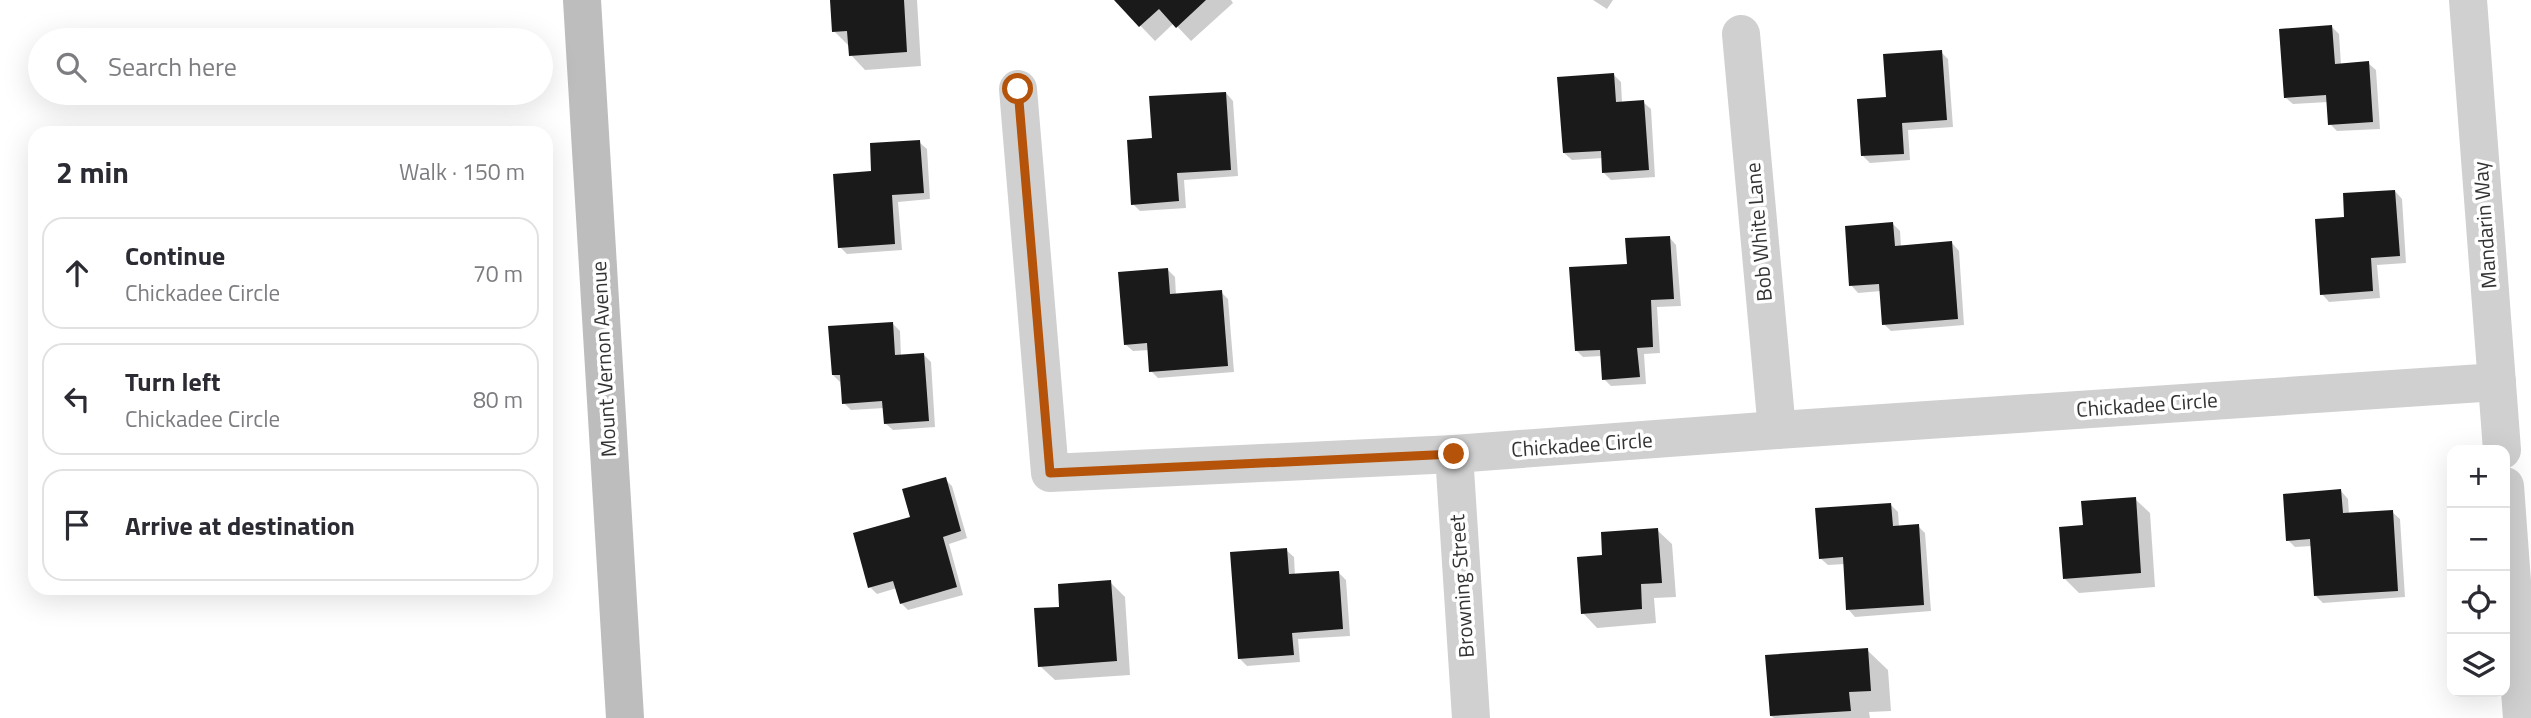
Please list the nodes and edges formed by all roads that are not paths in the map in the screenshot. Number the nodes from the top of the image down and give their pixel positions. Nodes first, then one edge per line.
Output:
1 (582, 0) edge
2 (2468, 0) edge
3 (1741, 34) dead end
4 (1018, 89) dead end
5 (2497, 382) junction
6 (1777, 430) junction
7 (2502, 445) edge
8 (1454, 454) junction
9 (2507, 508) edge
10 (625, 718) edge
11 (1471, 718) edge
12 (2522, 718) edge

1 - 10 main road, Mount Vernon Avenue
2 - 5 street, Mandarin Way
3 - 6 street, Bob White Lane
4 - 8 street, Chickadee Circle
5 - 6 street, Chickadee Circle
5 - 7 street, Mandarin Way
6 - 8 street, Chickadee Circle
8 - 11 street, Browning Street
9 - 12 street

